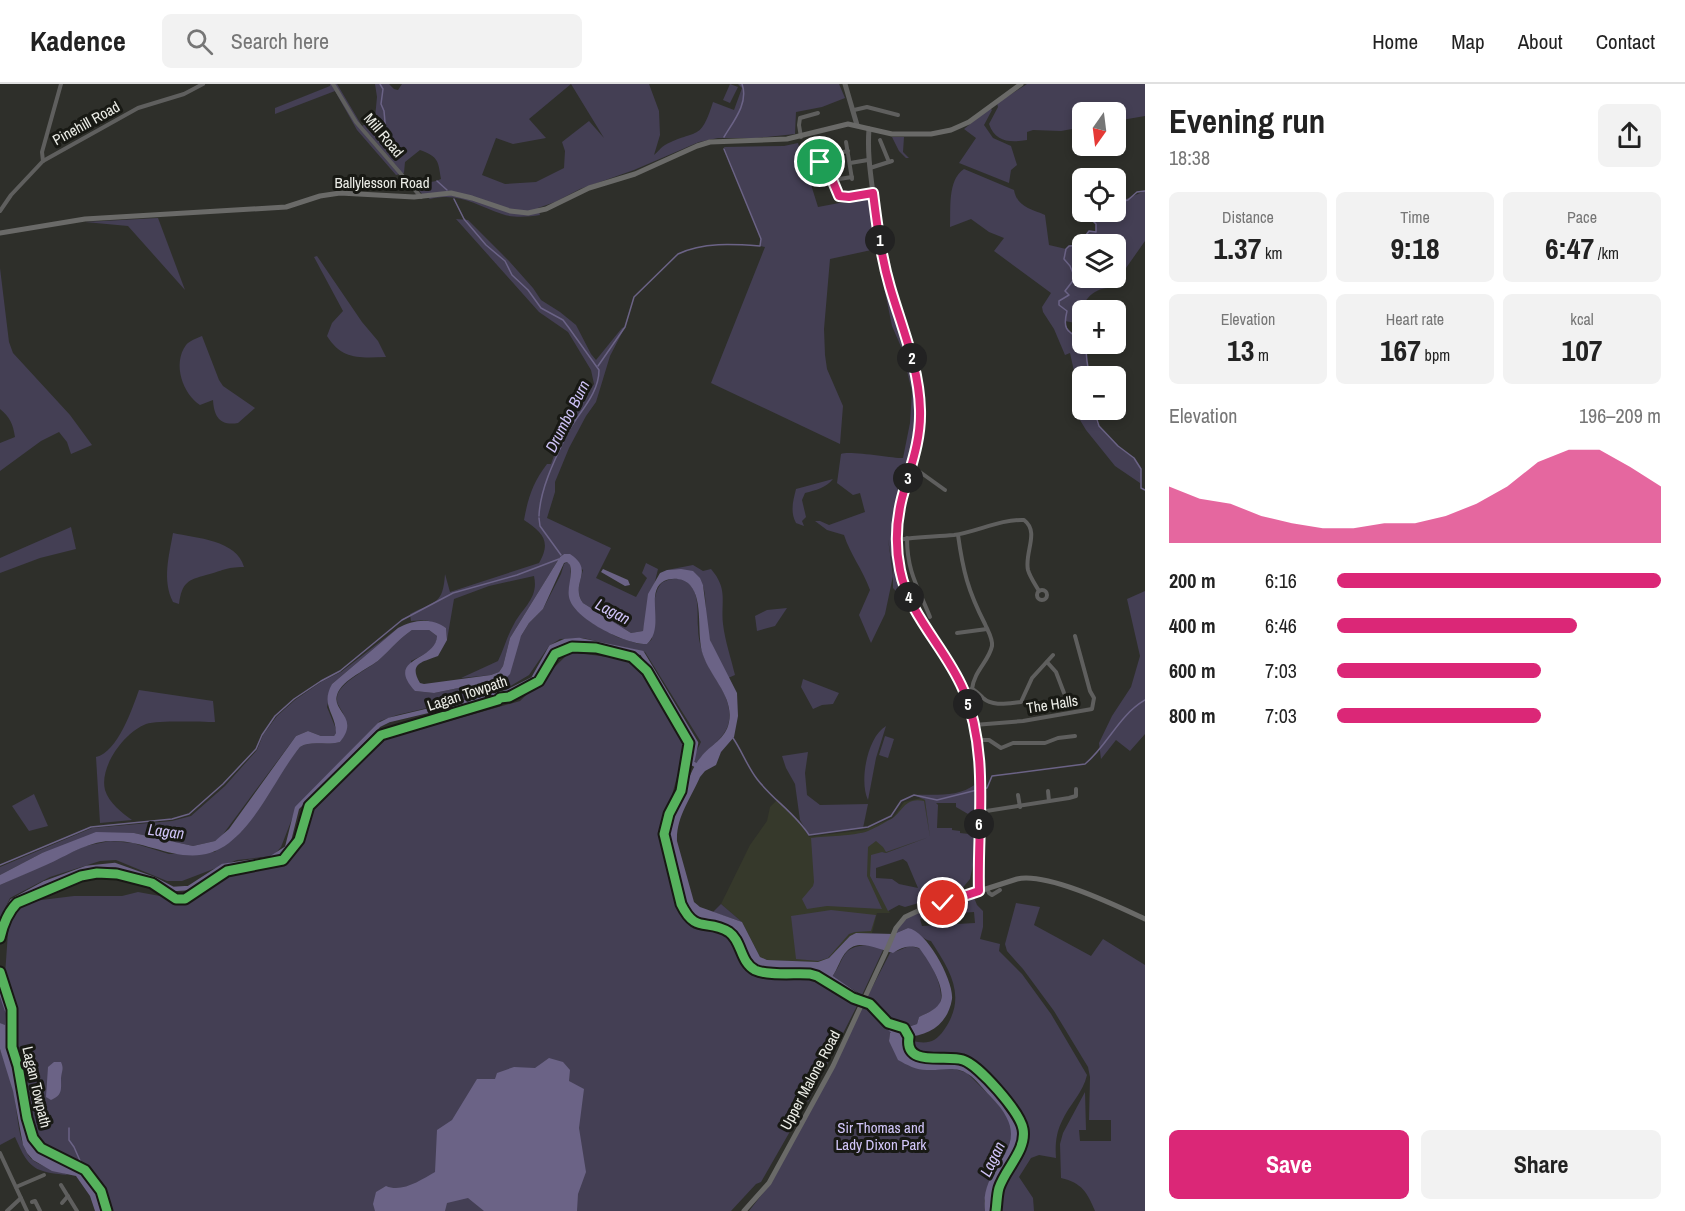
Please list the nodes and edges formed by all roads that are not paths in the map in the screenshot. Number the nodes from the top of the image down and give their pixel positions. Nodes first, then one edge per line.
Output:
1 (61, 84) edge
2 (203, 84) edge
3 (333, 84) edge
4 (845, 84) edge
5 (1021, 84) edge
6 (854, 110) junction
7 (818, 113) dead end
8 (898, 115) dead end
9 (857, 125) junction
10 (869, 129) junction
11 (801, 137) junction
12 (880, 140) dead end
13 (846, 142) dead end
14 (848, 151) junction
15 (835, 154) dead end
16 (868, 160) junction
17 (43, 161) junction
18 (850, 163) junction
19 (810, 164) dead end
20 (869, 168) junction
21 (839, 179) dead end
22 (873, 193) junction
23 (422, 197) junction
24 (0, 211) edge
25 (0, 232) edge
26 (912, 467) junction
27 (945, 490) dead end
28 (958, 535) junction
29 (907, 538) junction
30 (897, 540) junction
31 (1040, 591) dead end
32 (930, 617) dead end
33 (987, 629) junction
34 (957, 633) dead end
35 (1075, 636) dead end
36 (1053, 656) dead end
37 (1047, 662) junction
38 (972, 688) junction
39 (964, 691) junction
40 (1064, 693) dead end
41 (974, 725) junction
42 (1075, 736) dead end
43 (977, 740) junction
44 (1076, 789) dead end
45 (1048, 791) dead end
46 (1018, 795) dead end
47 (1049, 801) junction
48 (1020, 807) junction
49 (980, 812) junction
50 (987, 888) junction
51 (1000, 890) dead end
52 (979, 891) junction
53 (1145, 919) edge
54 (0, 1153) edge
55 (44, 1175) dead end
56 (61, 1185) dead end
57 (16, 1186) junction
58 (68, 1196) junction
59 (21, 1198) junction
60 (32, 1202) dead end
61 (62, 1203) dead end
62 (6, 1211) edge
63 (27, 1211) edge
64 (40, 1211) edge
65 (76, 1211) edge
66 (744, 1211) edge

1 - 17 street
2 - 17 street, Pinehill Road
3 - 23 street, Mill Road
4 - 6 street
5 - 10 main road
6 - 8 street
6 - 9 street
7 - 11 street
9 - 10 main road
9 - 11 main road, Ballylesson Road
10 - 16 street
11 - 23 main road, Ballylesson Road
12 - 20 street
13 - 14 street
14 - 15 street
14 - 18 street
16 - 18 street
16 - 20 street
17 - 24 street, Pinehill Road
18 - 21 street
19 - 22 street
20 - 22 street
22 - 26 street
23 - 25 main road, Ballylesson Road
26 - 27 street
26 - 30 street
28 - 29 street
28 - 31 street
28 - 33 street
29 - 30 street
29 - 32 street
30 - 39 street
33 - 34 street
33 - 38 street
35 - 41 street, The Halls
36 - 37 street
37 - 38 street
37 - 40 street
38 - 39 street
39 - 41 street
41 - 43 street
42 - 43 street
43 - 49 street
44 - 47 street
45 - 47 street
46 - 48 street
47 - 48 street
48 - 49 street
49 - 52 street
50 - 51 street
50 - 52 main road
50 - 53 main road
52 - 66 main road, Upper Malone Road
54 - 57 street
55 - 57 street
56 - 58 street
57 - 59 street
58 - 61 street
58 - 65 street
59 - 62 street
59 - 63 street
60 - 64 street

